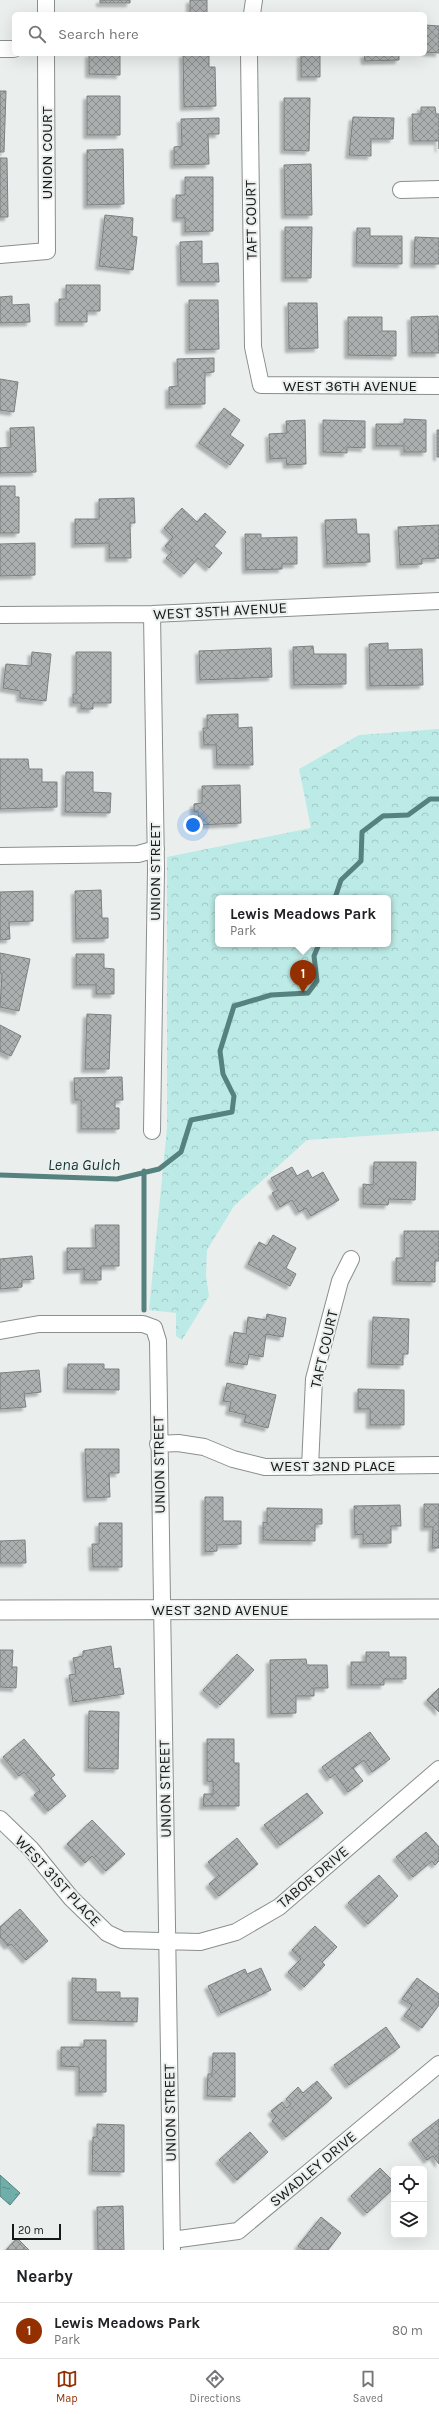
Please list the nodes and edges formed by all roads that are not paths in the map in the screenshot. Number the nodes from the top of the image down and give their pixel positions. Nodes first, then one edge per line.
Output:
1 (46, 0) edge
2 (254, 0) edge
3 (46, 12) edge
4 (252, 12) edge
5 (0, 49) edge
6 (12, 49) edge
7 (46, 56) edge
8 (248, 56) edge
9 (439, 189) edge
10 (401, 190) dead end
11 (0, 255) edge
12 (261, 385) joint
13 (439, 386) edge
14 (439, 600) edge
15 (152, 614) junction
16 (0, 615) edge
17 (156, 849) junction
18 (0, 856) edge
19 (152, 1131) dead end
20 (351, 1259) dead end
21 (0, 1331) edge
22 (158, 1444) junction
23 (439, 1465) edge
24 (310, 1467) junction
25 (439, 1609) edge
26 (0, 1610) edge
27 (162, 1610) junction
28 (439, 1768) edge
29 (0, 1819) edge
30 (167, 1941) junction
31 (439, 2064) edge
32 (172, 2245) edge

1 - 3 street
2 - 4 street
5 - 6 street
7 - 11 street, UNION COURT
8 - 12 street, TAFT COURT
9 - 10 street
12 - 13 street, WEST 36TH AVENUE
14 - 15 street, WEST 35TH AVENUE
15 - 16 street, WEST 35TH AVENUE
15 - 17 street, UNION STREET
17 - 18 street
17 - 19 street, UNION STREET
20 - 24 street, TAFT COURT
21 - 22 street, UNION STREET
22 - 24 street, WEST 32ND PLACE
22 - 27 street, UNION STREET
23 - 24 street, WEST 32ND PLACE
25 - 27 street, WEST 32ND AVENUE
26 - 27 street, WEST 32ND AVENUE
27 - 30 street, UNION STREET
28 - 30 street, TABOR DRIVE
29 - 30 street, WEST 31ST PLACE
30 - 32 street, UNION STREET
31 - 32 street, SWADLEY DRIVE

